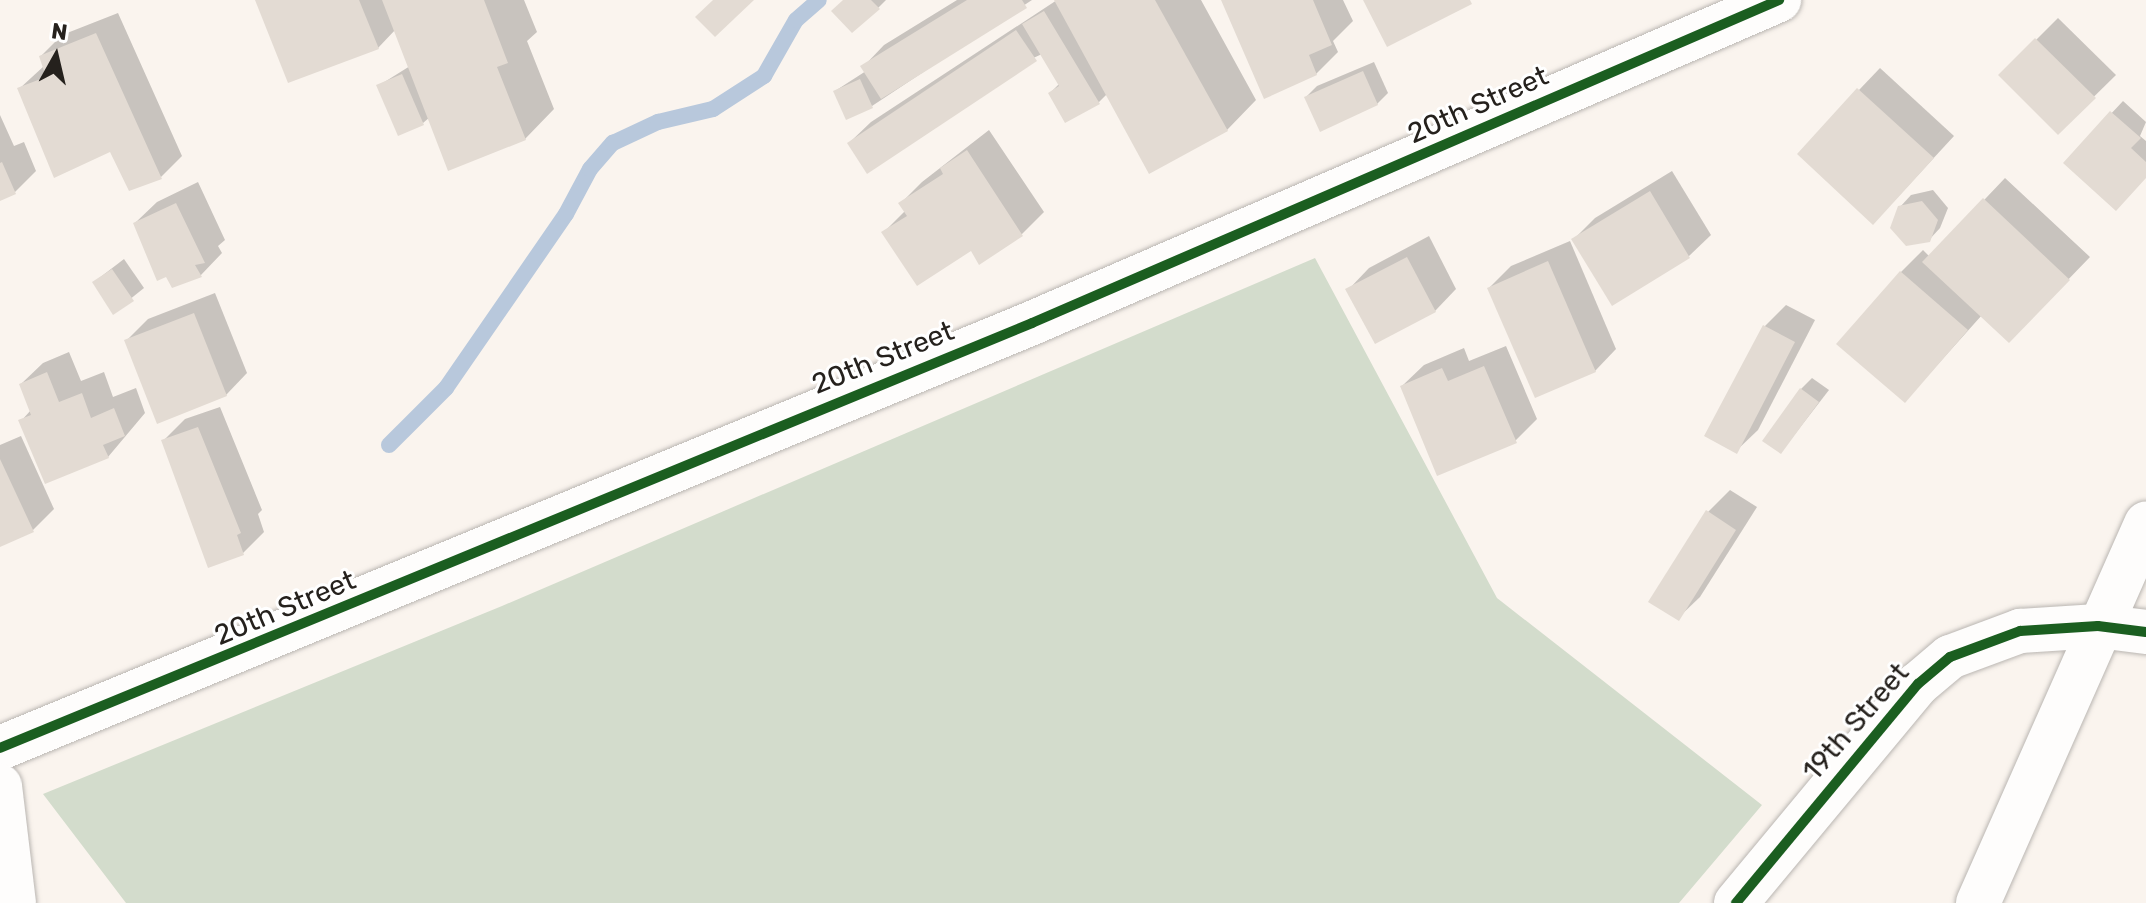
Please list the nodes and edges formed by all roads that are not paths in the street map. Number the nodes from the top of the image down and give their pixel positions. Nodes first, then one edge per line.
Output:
1 (1779, 0) edge
2 (2146, 523) edge
3 (2098, 626) junction
4 (2146, 632) edge
5 (0, 748) edge
6 (0, 786) edge
7 (14, 903) edge
8 (1736, 903) edge
9 (1978, 903) edge

1 - 5 street, 20th Street
2 - 3 street
3 - 4 street, 19th Street
3 - 8 street, 19th Street
3 - 9 street
6 - 7 street

